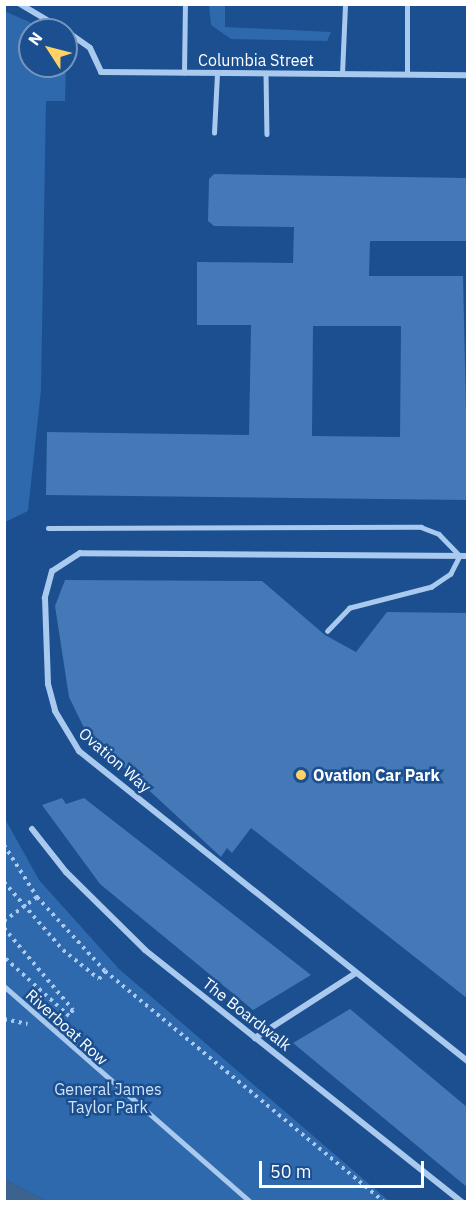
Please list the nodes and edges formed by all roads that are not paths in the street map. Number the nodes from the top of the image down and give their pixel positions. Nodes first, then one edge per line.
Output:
1 (20, 4) edge
2 (185, 4) edge
3 (345, 4) edge
4 (407, 4) edge
5 (43, 18) edge
6 (78, 40) edge
7 (184, 73) junction
8 (266, 73) junction
9 (217, 74) junction
10 (342, 74) junction
11 (407, 75) junction
12 (468, 75) edge
13 (214, 133) dead end
14 (267, 134) dead end
15 (48, 528) dead end
16 (460, 556) junction
17 (468, 556) edge
18 (328, 632) dead end
19 (32, 829) dead end
20 (356, 973) junction
21 (4, 986) edge
22 (255, 1038) junction
23 (468, 1062) edge
24 (252, 1202) edge
25 (462, 1202) edge

1 - 5 street, Columbia Street
2 - 7 lane
3 - 10 lane
4 - 11 lane
6 - 7 street, Columbia Street
7 - 9 street, Columbia Street
8 - 9 street, Columbia Street
8 - 10 street, Columbia Street
8 - 14 lane
9 - 13 lane
10 - 11 street, Columbia Street
11 - 12 street, Columbia Street
15 - 16 lane
16 - 17 street, Ovation Way
16 - 18 lane
16 - 20 street, Ovation Way
19 - 22 street, The Boardwalk
20 - 22 street
20 - 23 street, Ovation Way
21 - 24 lane, Riverboat Row
22 - 25 street, The Boardwalk

